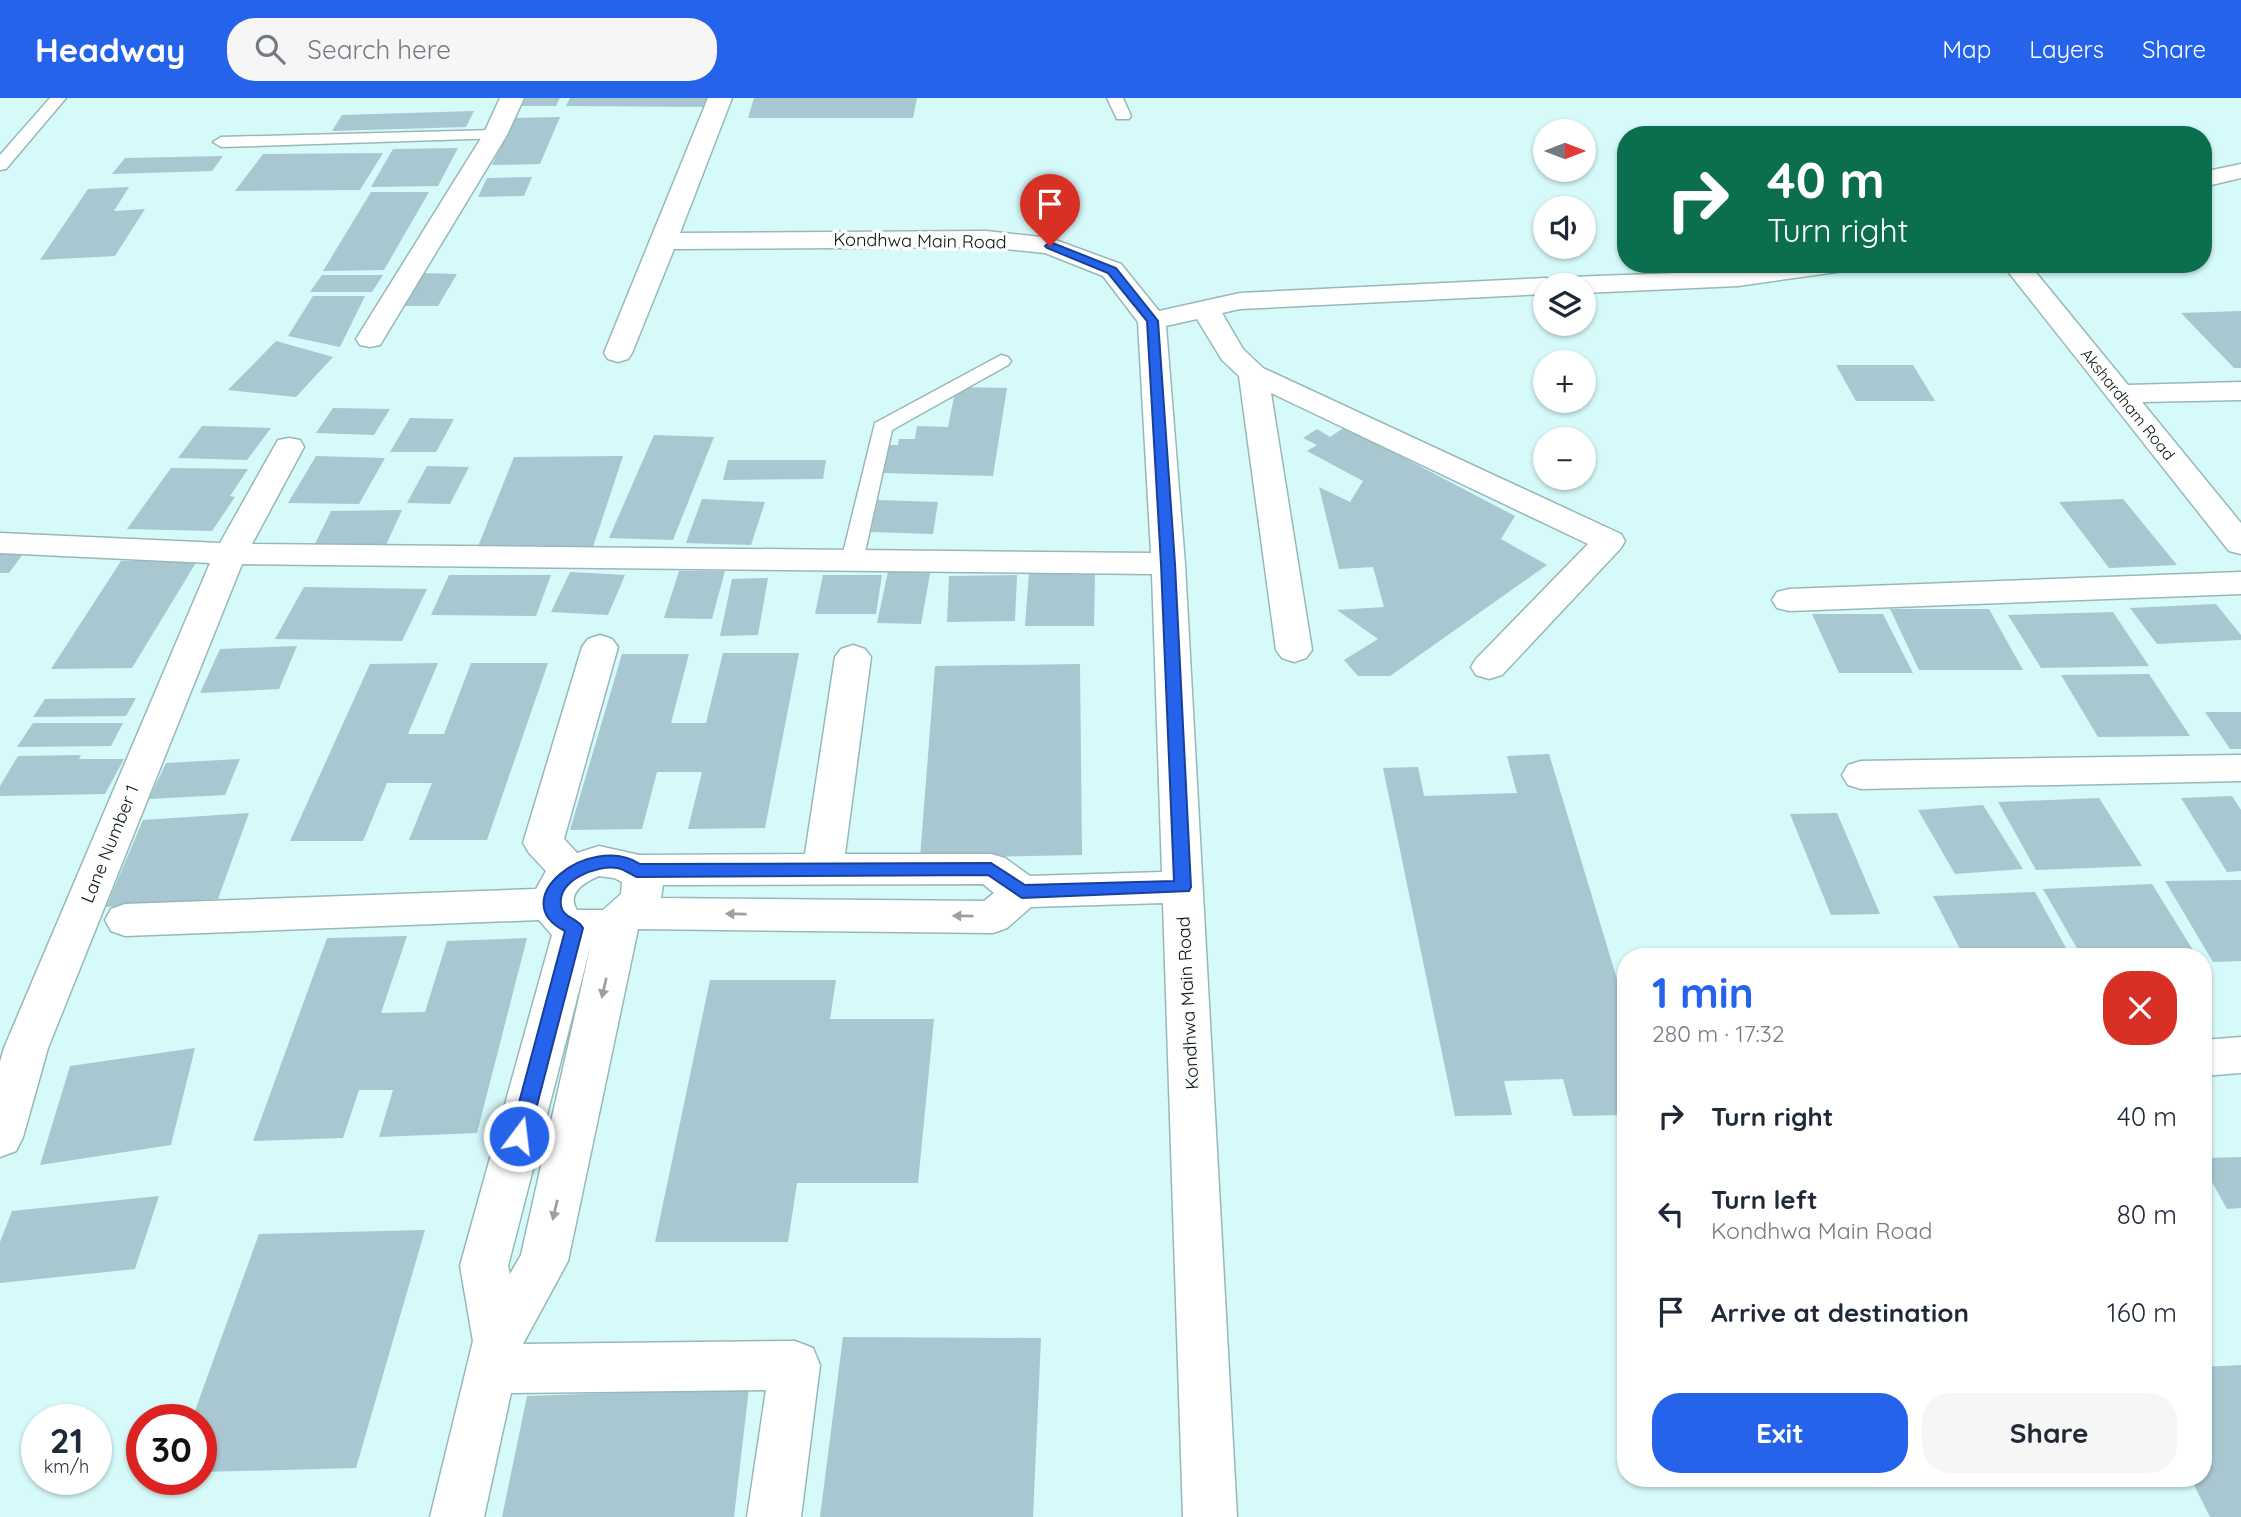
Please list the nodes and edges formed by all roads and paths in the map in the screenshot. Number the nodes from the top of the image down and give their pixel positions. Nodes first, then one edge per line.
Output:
1 (58, 98) edge
2 (512, 98) edge
3 (720, 98) edge
4 (1115, 98) edge
5 (1123, 116) dead end
6 (495, 135) junction
7 (221, 142) dead end
8 (0, 165) edge
9 (2241, 171) edge
10 (2212, 178) edge
11 (664, 241) junction
12 (1779, 273) edge
13 (2022, 273) edge
14 (1596, 285) edge
15 (1533, 287) edge
16 (1205, 309) junction
17 (1152, 321) junction
18 (370, 338) dead end
19 (618, 353) dead end
20 (1001, 361) dead end
21 (1252, 374) junction
22 (2241, 391) edge
23 (2120, 394) junction
24 (289, 447) dead end
25 (0, 543) edge
26 (2241, 544) edge
27 (230, 554) junction
28 (852, 561) junction
29 (1168, 564) junction
30 (2241, 583) edge
31 (1789, 600) dead end
32 (600, 647) dead end
33 (1294, 650) dead end
34 (853, 657) dead end
35 (1489, 667) dead end
36 (2241, 768) edge
37 (1861, 775) dead end
38 (637, 870) junction
39 (823, 870) junction
40 (1183, 887) junction
41 (1022, 891) junction
42 (566, 901) junction
43 (626, 917) junction
44 (125, 920) dead end
45 (2241, 1055) edge
46 (2212, 1057) edge
47 (0, 1137) edge
48 (544, 1261) junction
49 (484, 1266) junction
50 (494, 1355) junction
51 (457, 1517) edge
52 (774, 1517) edge
53 (1210, 1517) edge

1 - 8 lane
2 - 6 street
3 - 11 street
4 - 5 lane
6 - 7 lane
6 - 18 street
9 - 10 street
11 - 17 street, Kondhwa Main Road
11 - 19 street
12 - 14 street
13 - 23 street, Akshardham Road
15 - 16 street
16 - 17 street
16 - 21 street
17 - 29 street, Kondhwa Main Road
20 - 28 lane
21 - 33 street
21 - 35 street
22 - 23 street
23 - 26 street, Akshardham Road
24 - 27 street, Lane Number 1
25 - 27 street
27 - 28 street
27 - 47 street, Lane Number 1
28 - 29 street
29 - 40 street, Kondhwa Main Road
30 - 31 street
32 - 42 street
34 - 39 street
36 - 37 street
38 - 39 street
38 - 42 street
38 - 43 street
39 - 41 street
40 - 41 street
40 - 53 street, Kondhwa Main Road
41 -> 43 street
42 - 43 street
42 - 44 street
42 - 49 street
43 -> 48 street
45 - 46 street
48 - 49 street
48 - 50 street
49 - 50 street
50 - 51 street
50 - 52 street

